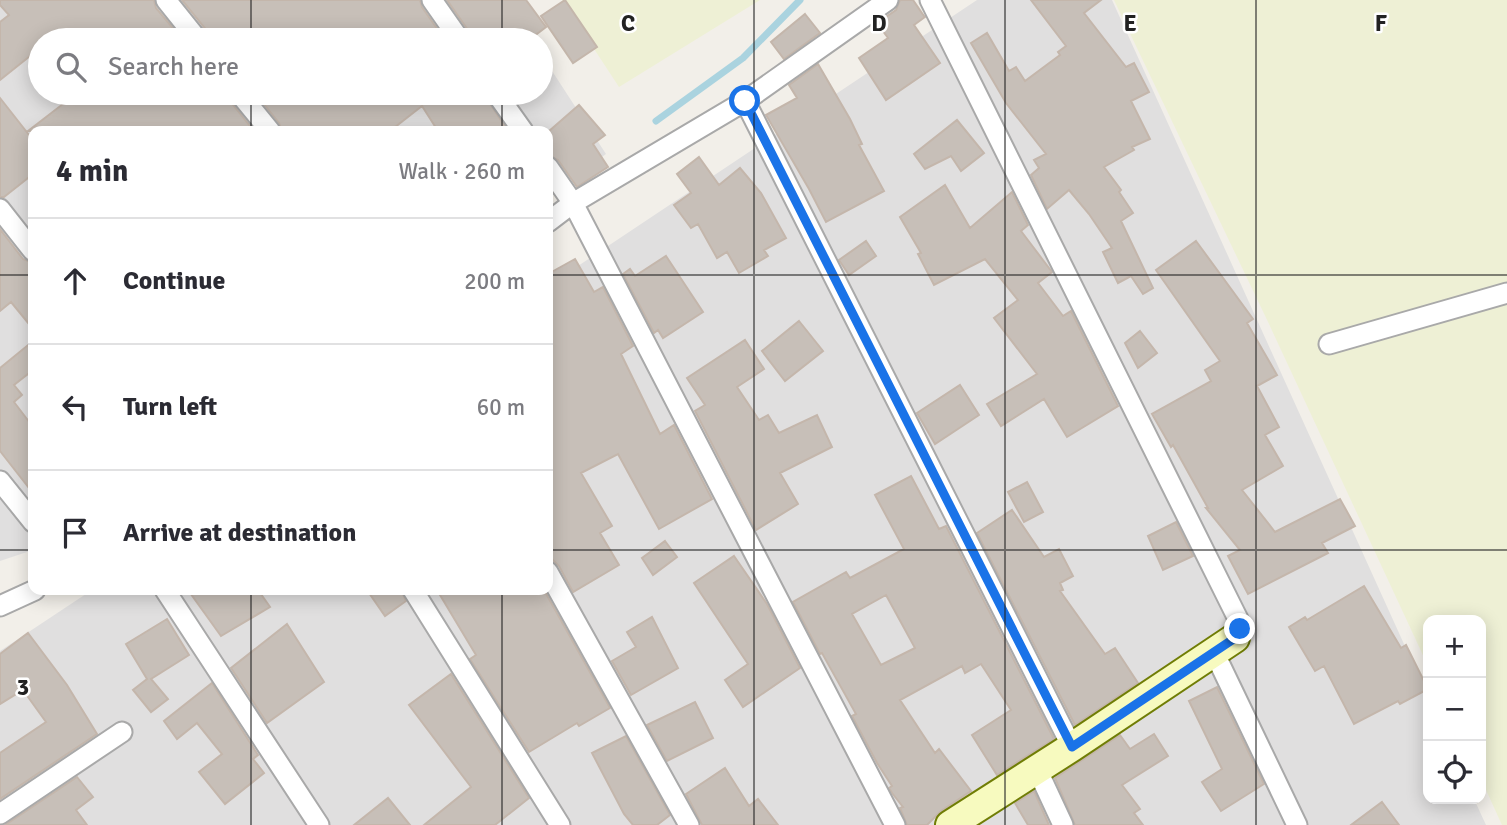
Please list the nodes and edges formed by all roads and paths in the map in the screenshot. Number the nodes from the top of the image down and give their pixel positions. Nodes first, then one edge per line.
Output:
1 (166, 0) edge
2 (432, 0) edge
3 (888, 0) edge
4 (930, 0) edge
5 (188, 28) edge
6 (452, 28) edge
7 (745, 101) junction
8 (249, 105) edge
9 (505, 105) edge
10 (266, 126) edge
11 (519, 126) edge
12 (553, 174) edge
13 (573, 203) junction
14 (0, 209) edge
15 (553, 218) edge
16 (28, 245) edge
17 (1507, 293) edge
18 (1329, 344) dead end
19 (0, 481) edge
20 (28, 516) edge
21 (553, 581) edge
22 (28, 593) edge
23 (168, 595) edge
24 (416, 595) edge
25 (0, 606) edge
26 (1225, 645) junction
27 (122, 732) dead end
28 (1072, 747) junction
29 (1037, 769) junction
30 (0, 814) edge
31 (319, 825) edge
32 (560, 825) edge
33 (689, 825) edge
34 (895, 825) edge
35 (950, 825) edge
36 (1063, 825) edge
37 (1297, 825) edge

1 - 5 street
2 - 6 street
3 - 7 street
4 - 26 street
7 - 13 street
7 - 28 street
8 - 10 street
9 - 11 street
12 - 13 street
13 - 15 street
13 - 34 street
14 - 16 street
17 - 18 street
19 - 20 street
21 - 33 street
22 - 25 street
23 - 31 street
24 - 32 street
26 - 28 street
26 - 37 street
27 - 30 street
28 - 29 street
29 - 35 street
29 - 36 street

